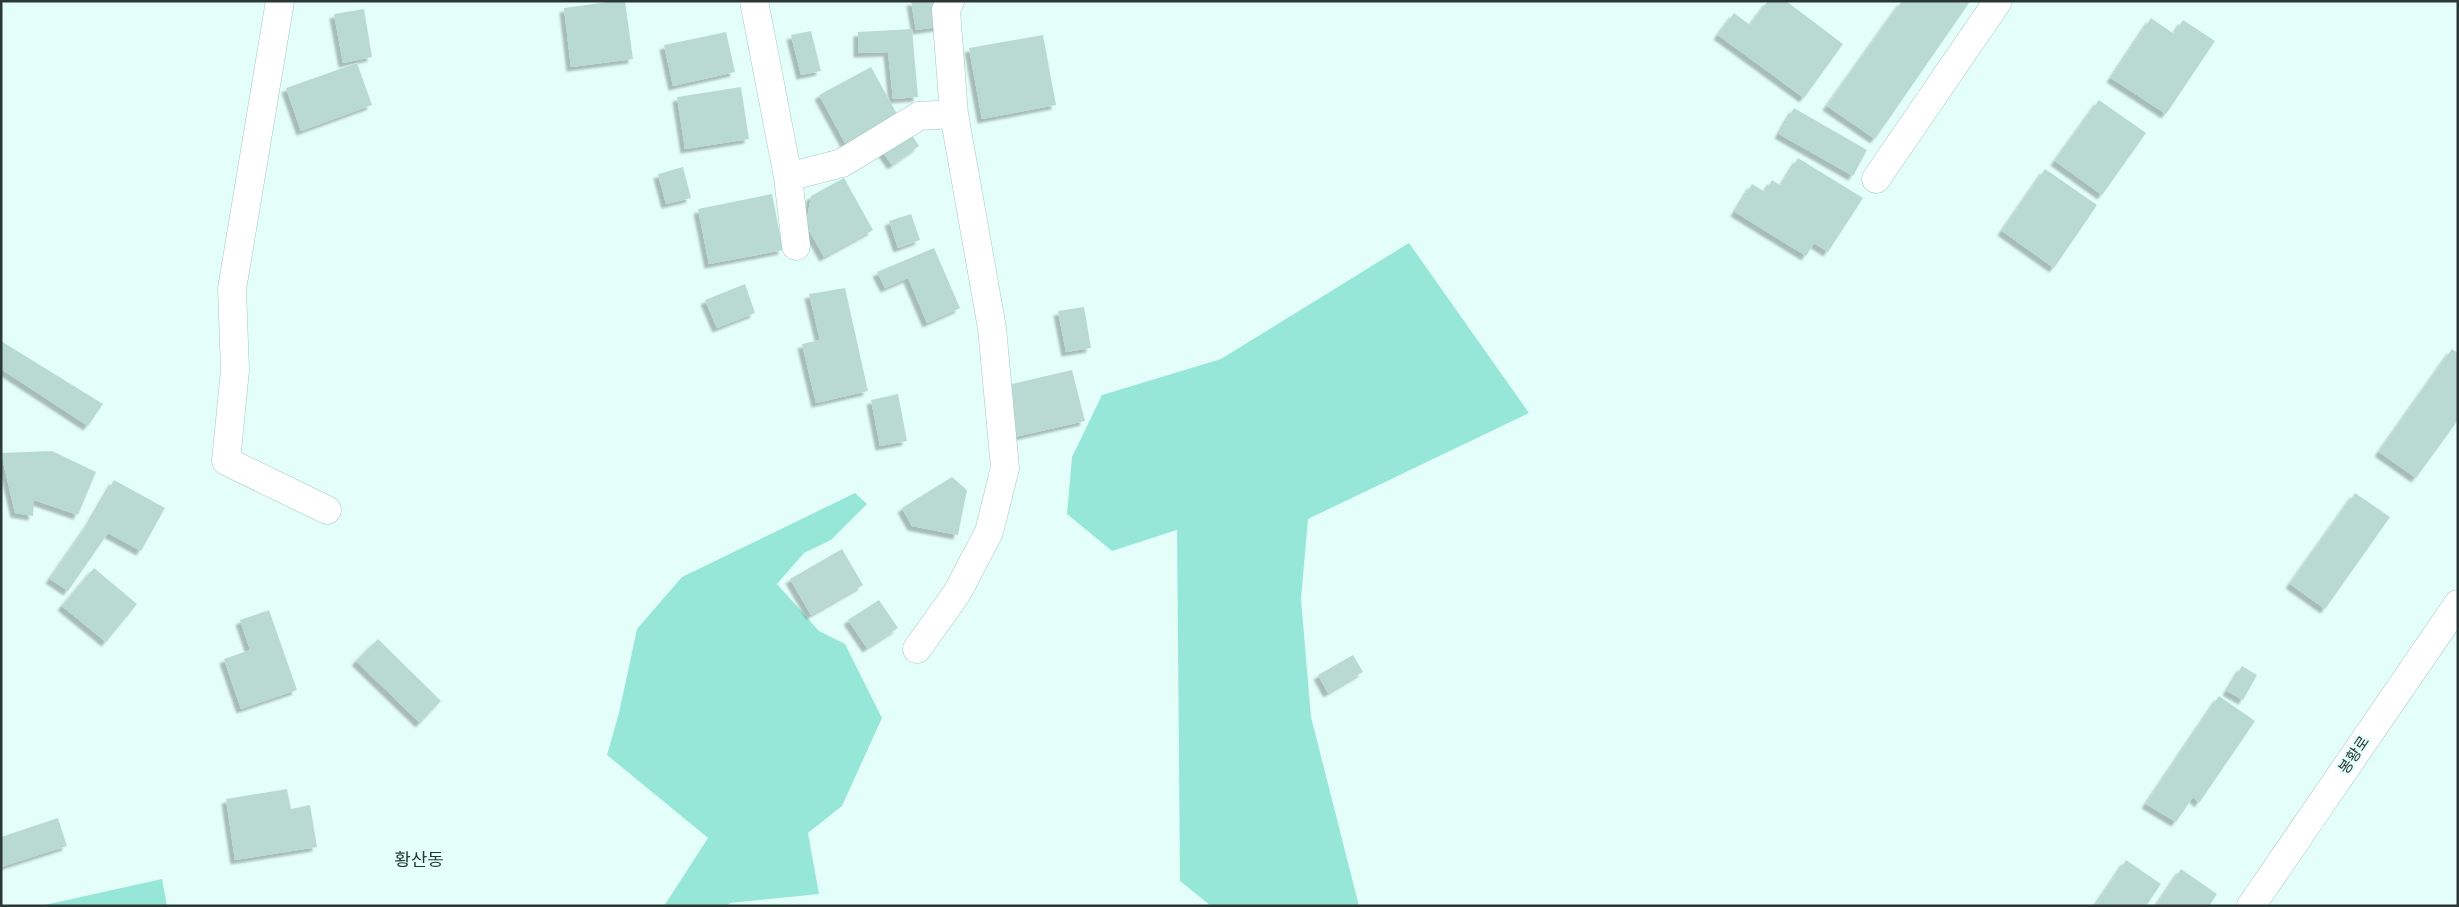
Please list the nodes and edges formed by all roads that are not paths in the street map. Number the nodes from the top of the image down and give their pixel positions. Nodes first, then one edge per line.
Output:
1 (280, 1) edge
2 (754, 1) edge
3 (950, 1) edge
4 (1998, 1) edge
5 (954, 114) junction
6 (788, 177) junction
7 (1876, 179) dead end
8 (796, 246) dead end
9 (327, 510) dead end
10 (2458, 604) edge
11 (917, 649) dead end
12 (2251, 906) edge

1 - 9 street
2 - 6 street
3 - 5 street
4 - 7 street
5 - 6 street
5 - 11 street
6 - 8 street
10 - 12 street, 봉황로

